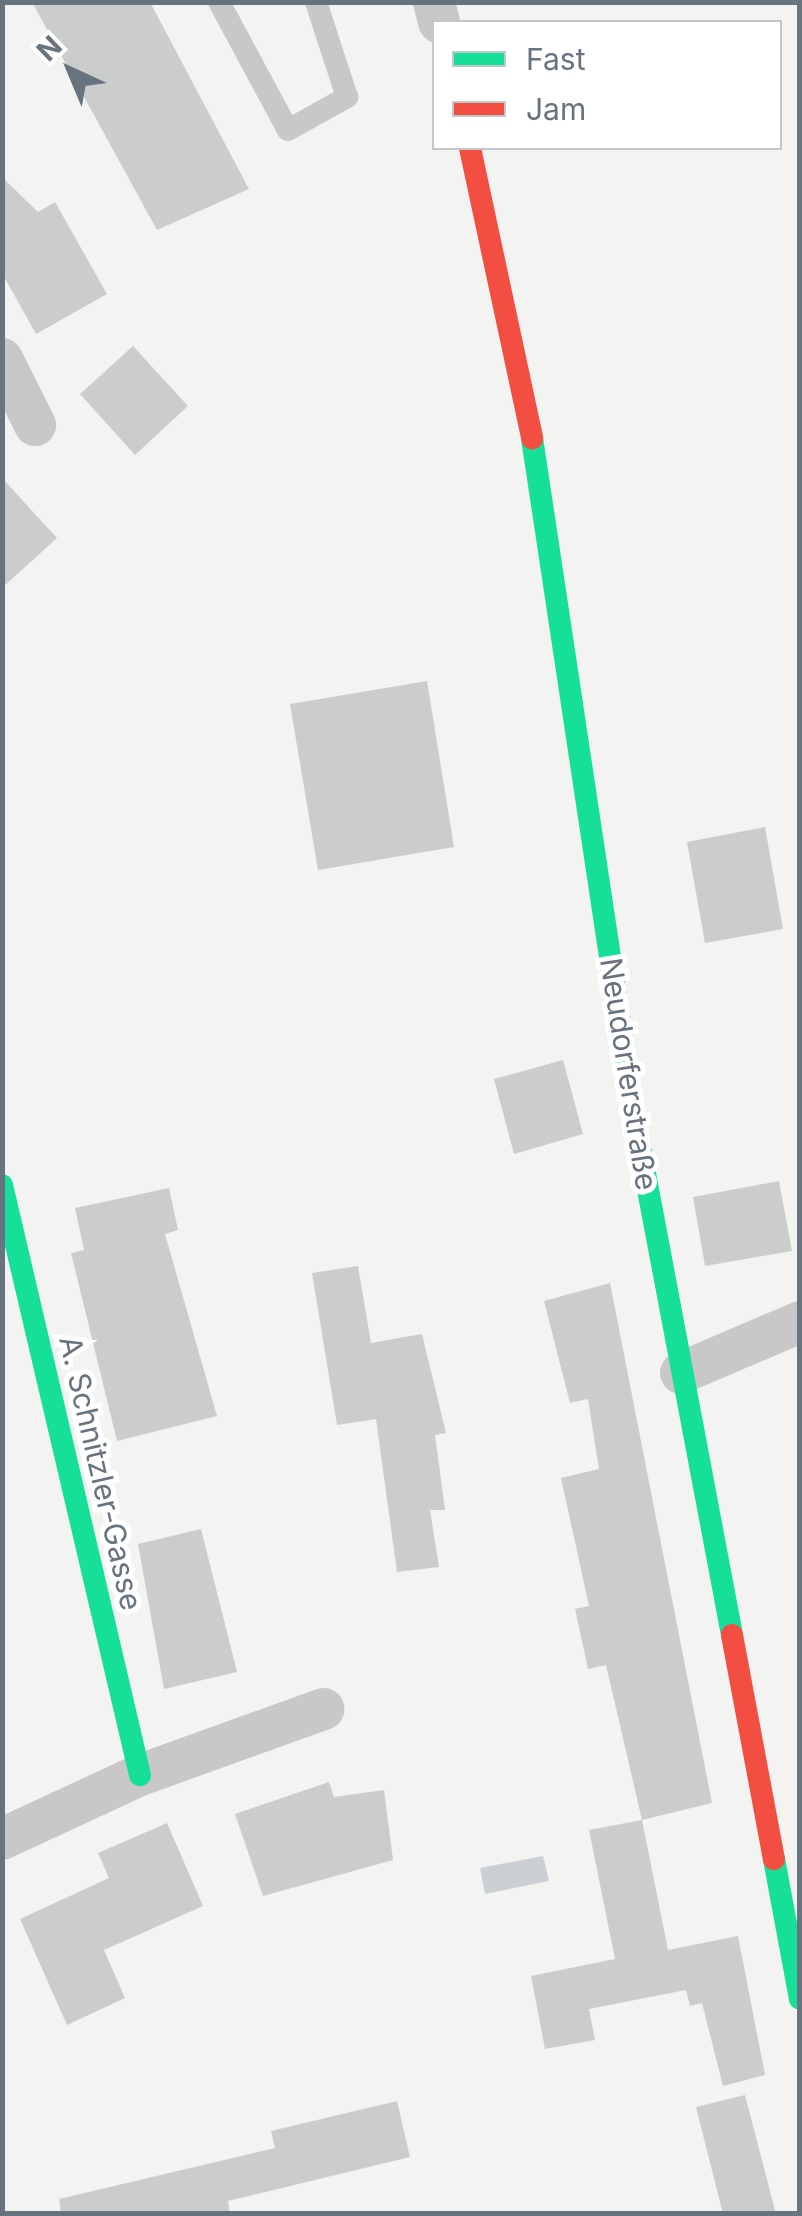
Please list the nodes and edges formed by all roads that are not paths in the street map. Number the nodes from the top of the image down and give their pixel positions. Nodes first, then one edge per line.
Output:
1 (219, 2) edge
2 (316, 2) edge
3 (470, 150) edge
4 (2, 359) edge
5 (36, 425) dead end
6 (2, 1185) edge
7 (800, 1322) edge
8 (680, 1373) junction
9 (323, 1709) dead end
10 (140, 1775) junction
11 (2, 1839) edge
12 (800, 1999) edge

1 - 2 lane
3 - 8 street, Neudorferstraße
4 - 5 street
6 - 10 street, A. Schnitzler-Gasse
7 - 8 street
8 - 12 street, Neudorferstraße
9 - 10 street
10 - 11 street

